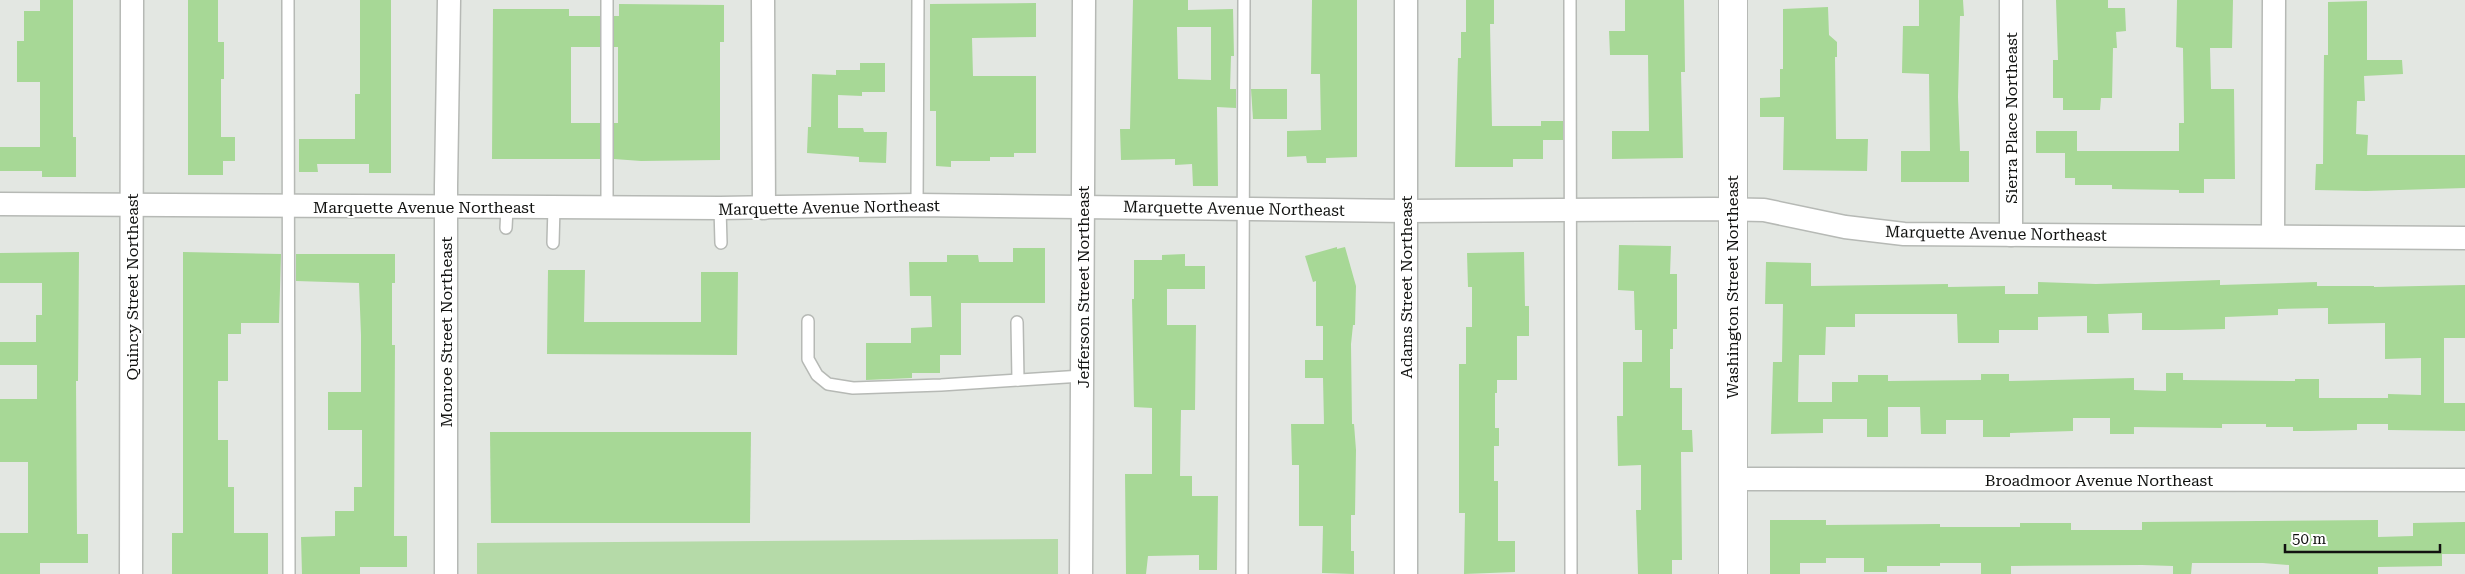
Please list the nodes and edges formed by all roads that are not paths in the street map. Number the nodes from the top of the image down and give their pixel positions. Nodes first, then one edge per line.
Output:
1 (132, 0) edge
2 (288, 0) edge
3 (449, 0) edge
4 (607, 0) edge
5 (763, 0) edge
6 (918, 0) edge
7 (1084, 0) edge
8 (1244, 0) edge
9 (1406, 0) edge
10 (1570, 0) edge
11 (1733, 0) edge
12 (2011, 0) edge
13 (2274, 0) edge
14 (0, 204) edge
15 (133, 204) junction
16 (917, 205) junction
17 (288, 206) junction
18 (1083, 206) junction
19 (446, 207) junction
20 (554, 207) junction
21 (607, 208) junction
22 (720, 208) junction
23 (764, 208) junction
24 (1244, 208) junction
25 (1732, 209) junction
26 (1570, 210) junction
27 (1406, 211) junction
28 (2011, 235) junction
29 (2272, 236) junction
30 (2465, 238) edge
31 (553, 243) dead end
32 (721, 243) dead end
33 (808, 321) dead end
34 (1017, 322) dead end
35 (1082, 376) junction
36 (1018, 380) junction
37 (1733, 479) junction
38 (2465, 480) edge
39 (130, 574) edge
40 (289, 574) edge
41 (446, 574) edge
42 (1081, 574) edge
43 (1242, 574) edge
44 (1406, 574) edge
45 (1571, 574) edge
46 (1733, 574) edge

1 - 15 street, Quincy Street Northeast
2 - 17 lane
3 - 19 street, Monroe Street Northeast
4 - 21 lane
5 - 23 street
6 - 16 lane
7 - 18 street, Jefferson Street Northeast
8 - 24 lane
9 - 27 street, Adams Street Northeast
10 - 26 lane
11 - 25 street, Washington Street Northeast
12 - 28 street, Sierra Place Northeast
13 - 29 street
14 - 15 street, Marquette Avenue Northeast
15 - 17 street, Marquette Avenue Northeast
15 - 39 street, Quincy Street Northeast
16 - 18 street, Marquette Avenue Northeast
16 - 23 street, Marquette Avenue Northeast
17 - 19 street, Marquette Avenue Northeast
17 - 40 lane
18 - 24 street, Marquette Avenue Northeast
18 - 35 street, Jefferson Street Northeast
19 - 20 street, Marquette Avenue Northeast
19 - 41 street, Monroe Street Northeast
20 - 21 street, Marquette Avenue Northeast
20 - 31 lane
21 - 22 street, Marquette Avenue Northeast
22 - 23 street, Marquette Avenue Northeast
22 - 32 lane
24 - 27 street, Marquette Avenue Northeast
24 - 43 lane
25 - 26 street, Marquette Avenue Northeast
25 - 28 street, Marquette Avenue Northeast
25 - 37 street, Washington Street Northeast
26 - 27 street, Marquette Avenue Northeast
26 - 45 lane
27 - 44 street, Adams Street Northeast
28 - 29 street, Marquette Avenue Northeast
29 - 30 street, Marquette Avenue Northeast
33 - 36 lane
34 - 36 lane
35 - 36 lane
35 - 42 street, Jefferson Street Northeast
37 - 38 street, Broadmoor Avenue Northeast
37 - 46 street, Washington Street Northeast

